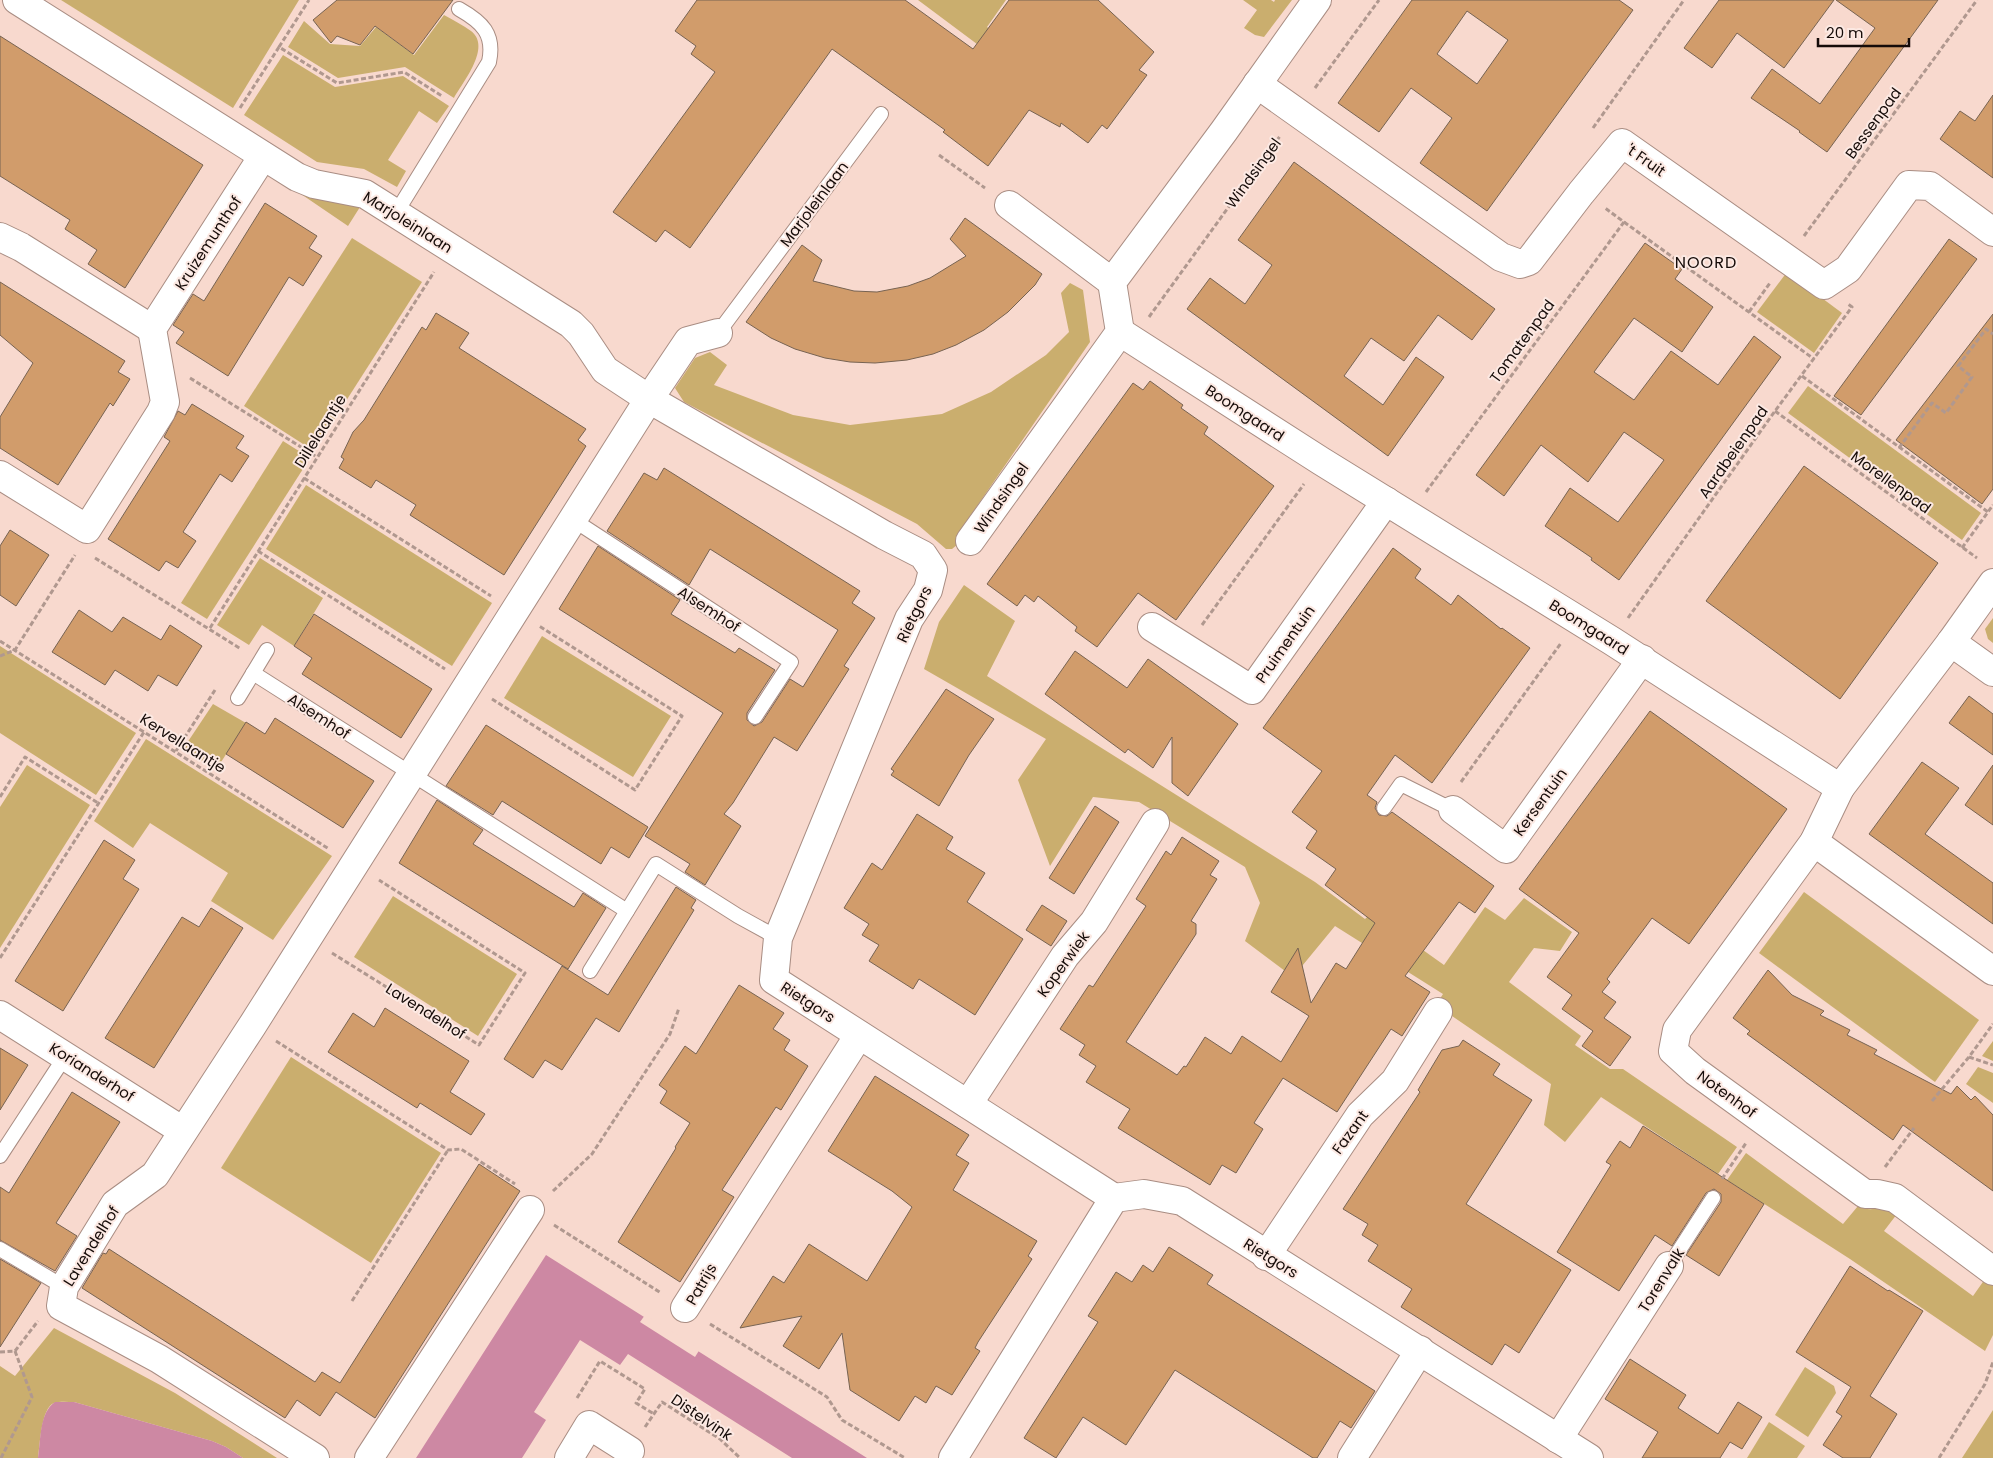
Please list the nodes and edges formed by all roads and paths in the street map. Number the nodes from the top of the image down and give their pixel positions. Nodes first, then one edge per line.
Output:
1 (18, 0) edge
2 (309, 0) edge
3 (1317, 0) edge
4 (1379, 0) edge
5 (1976, 0) edge
6 (459, 8) dead end
7 (279, 47) junction
8 (1257, 84) junction
9 (462, 109) junction
10 (1297, 112) junction
11 (881, 114) dead end
12 (224, 132) junction
13 (938, 155) dead end
14 (263, 156) junction
15 (1581, 193) junction
16 (1008, 205) joint
17 (396, 213) junction
18 (1624, 222) junction
19 (1993, 232) edge
20 (0, 237) edge
21 (449, 248) junction
22 (1788, 259) junction
23 (1112, 282) junction
24 (1824, 285) junction
25 (1749, 312) junction
26 (152, 328) junction
27 (1120, 332) junction
28 (718, 334) joint
29 (1993, 334) edge
30 (1814, 359) junction
31 (1802, 376) junction
32 (163, 383) junction
33 (649, 399) junction
34 (1776, 411) junction
35 (1899, 448) junction
36 (317, 457) junction
37 (1321, 461) junction
38 (0, 474) edge
39 (1386, 501) junction
40 (1993, 505) edge
41 (1988, 512) junction
42 (1408, 515) junction
43 (572, 519) junction
44 (83, 539) junction
45 (970, 542) dead end
46 (1962, 548) junction
47 (1977, 558) dead end
48 (933, 570) joint
49 (1993, 583) edge
50 (1578, 620) junction
51 (1152, 627) dead end
52 (210, 628) junction
53 (0, 641) edge
54 (1612, 641) junction
55 (1951, 642) junction
56 (1186, 648) junction
57 (15, 650) junction
58 (267, 650) dead end
59 (238, 654) dead end
60 (0, 656) edge
61 (1642, 660) junction
62 (1993, 672) edge
63 (253, 673) junction
64 (218, 686) dead end
65 (238, 698) dead end
66 (755, 717) dead end
67 (144, 732) junction
68 (176, 751) junction
69 (411, 774) junction
70 (1840, 788) junction
71 (0, 797) edge
72 (98, 803) junction
73 (1384, 808) dead end
74 (1453, 810) junction
75 (1155, 823) dead end
76 (1814, 842) junction
77 (354, 864) junction
78 (627, 911) junction
79 (307, 938) junction
80 (778, 938) junction
81 (0, 958) edge
82 (590, 971) dead end
83 (1993, 971) edge
84 (679, 1008) dead end
85 (1438, 1012) dead end
86 (0, 1015) edge
87 (1993, 1024) edge
88 (252, 1026) junction
89 (859, 1035) junction
90 (66, 1055) junction
91 (1969, 1057) junction
92 (1993, 1065) edge
93 (1932, 1101) dead end
94 (968, 1104) junction
95 (1762, 1119) junction
96 (1914, 1128) dead end
97 (183, 1131) junction
98 (448, 1150) junction
99 (0, 1156) edge
100 (1865, 1194) junction
101 (1114, 1198) junction
102 (1714, 1198) joint
103 (535, 1206) junction
104 (0, 1249) edge
105 (1266, 1256) junction
106 (1669, 1266) joint
107 (1993, 1271) edge
108 (63, 1297) junction
109 (352, 1301) dead end
110 (685, 1308) junction
111 (1420, 1350) junction
112 (15, 1351) junction
113 (0, 1352) edge
114 (1993, 1362) edge
115 (576, 1400) dead end
116 (654, 1414) junction
117 (1558, 1439) junction
118 (630, 1451) joint
119 (1, 1458) edge
120 (315, 1458) edge
121 (369, 1458) edge
122 (568, 1458) edge
123 (740, 1458) edge
124 (905, 1458) edge
125 (953, 1458) edge
126 (1352, 1458) edge
127 (1589, 1458) edge
128 (1939, 1458) edge

1 - 12 street, Marjoleinlaan
2 - 7 path
3 - 8 street
4 - 10 path, Windsingel
5 - 22 path, Bessenpad
6 - 9 lane
7 - 9 path
7 - 12 path
8 - 10 street, 't Fruit
8 - 23 street
9 - 17 lane
10 - 15 street, 't Fruit
10 - 27 path, Windsingel
11 - 28 lane, Marjoleinlaan
12 - 14 street, Marjoleinlaan
13 - 16 path
14 - 17 street, Marjoleinlaan
14 - 26 street, Kruizemunthof
15 - 18 path
15 - 22 street, 't Fruit
16 - 23 street
17 - 21 street, Marjoleinlaan
18 - 25 path
18 - 42 path, Tomatenpad
19 - 24 street
20 - 26 street
21 - 33 street, Marjoleinlaan
21 - 36 path, Dillelaantje
22 - 24 street, 't Fruit
22 - 25 path, Bessenpad
23 - 27 street
24 - 30 path, Aardbeienpad
25 - 30 path
26 - 32 street
27 - 37 street, Boomgaard
27 - 45 street, Windsingel
28 - 33 street, Marjoleinlaan
29 - 35 path
30 - 31 path, Aardbeienpad
31 - 34 path, Aardbeienpad
31 - 35 path
32 - 36 path
32 - 44 street
33 - 43 street
33 - 48 street, Marjoleinlaan
34 - 46 path, Morellenpad
34 - 54 path, Aardbeienpad
35 - 41 path
36 - 52 path, Dillelaantje
37 - 39 street, Boomgaard
37 - 56 path
38 - 44 street
39 - 42 street, Boomgaard
39 - 56 street, Pruimentuin
40 - 41 path
41 - 46 path
42 - 50 street, Boomgaard
43 - 66 lane, Alsemhof
43 - 69 street
44 - 52 path
44 - 57 path
46 - 47 path, Morellenpad
48 - 80 street, Rietgors
49 - 55 street
50 - 54 street, Boomgaard
50 - 74 path
51 - 56 street, Pruimentuin
52 - 59 path
53 - 57 path, Kervellaantje
54 - 61 street, Boomgaard
55 - 62 street
55 - 70 street
57 - 60 path
57 - 67 path, Kervellaantje
58 - 63 lane
61 - 70 street, Boomgaard
61 - 74 street, Kersentuin
63 - 65 lane
63 - 69 lane, Alsemhof
64 - 68 path
67 - 68 path, Kervellaantje
67 - 72 path
68 - 77 path, Kervellaantje
69 - 77 street, Lavendelhof
69 - 78 lane, Alsemhof
70 - 76 street, Notenhof
71 - 72 path
72 - 81 path
73 - 74 lane
75 - 94 street, Koperwiek
76 - 83 street
76 - 95 street, Notenhof
77 - 79 street, Lavendelhof
77 - 79 path, Lavendelhof
78 - 80 lane
78 - 82 lane
79 - 88 street, Lavendelhof
80 - 89 street, Rietgors
84 - 103 path
85 - 105 street, Fazant
86 - 90 street, Korianderhof
87 - 91 path
88 - 97 street, Lavendelhof
88 - 98 path
89 - 94 street, Rietgors
89 - 110 street, Patrijs
90 - 97 street, Korianderhof
90 - 99 lane
91 - 92 path
91 - 93 path
94 - 101 street, Rietgors
95 - 100 street, Notenhof
95 - 102 path
96 - 100 path
97 - 108 street, Lavendelhof
98 - 103 path
98 - 109 path
100 - 107 street, Notenhof
101 - 105 street, Rietgors
101 - 125 street
102 - 106 lane, Torenvalk
103 - 110 path
103 - 121 street
104 - 108 lane
105 - 111 street, Rietgors
106 - 117 street, Torenvalk
108 - 112 path
108 - 120 street, Lavendelhof
110 - 124 path, Patrijs
111 - 117 street, Rietgors
111 - 126 street
112 - 113 path
112 - 119 path
114 - 128 path
115 - 116 path, Distelvink
116 - 118 path, Distelvink
116 - 123 path, Distelvink
117 - 127 street, Rietgors
118 - 122 street

